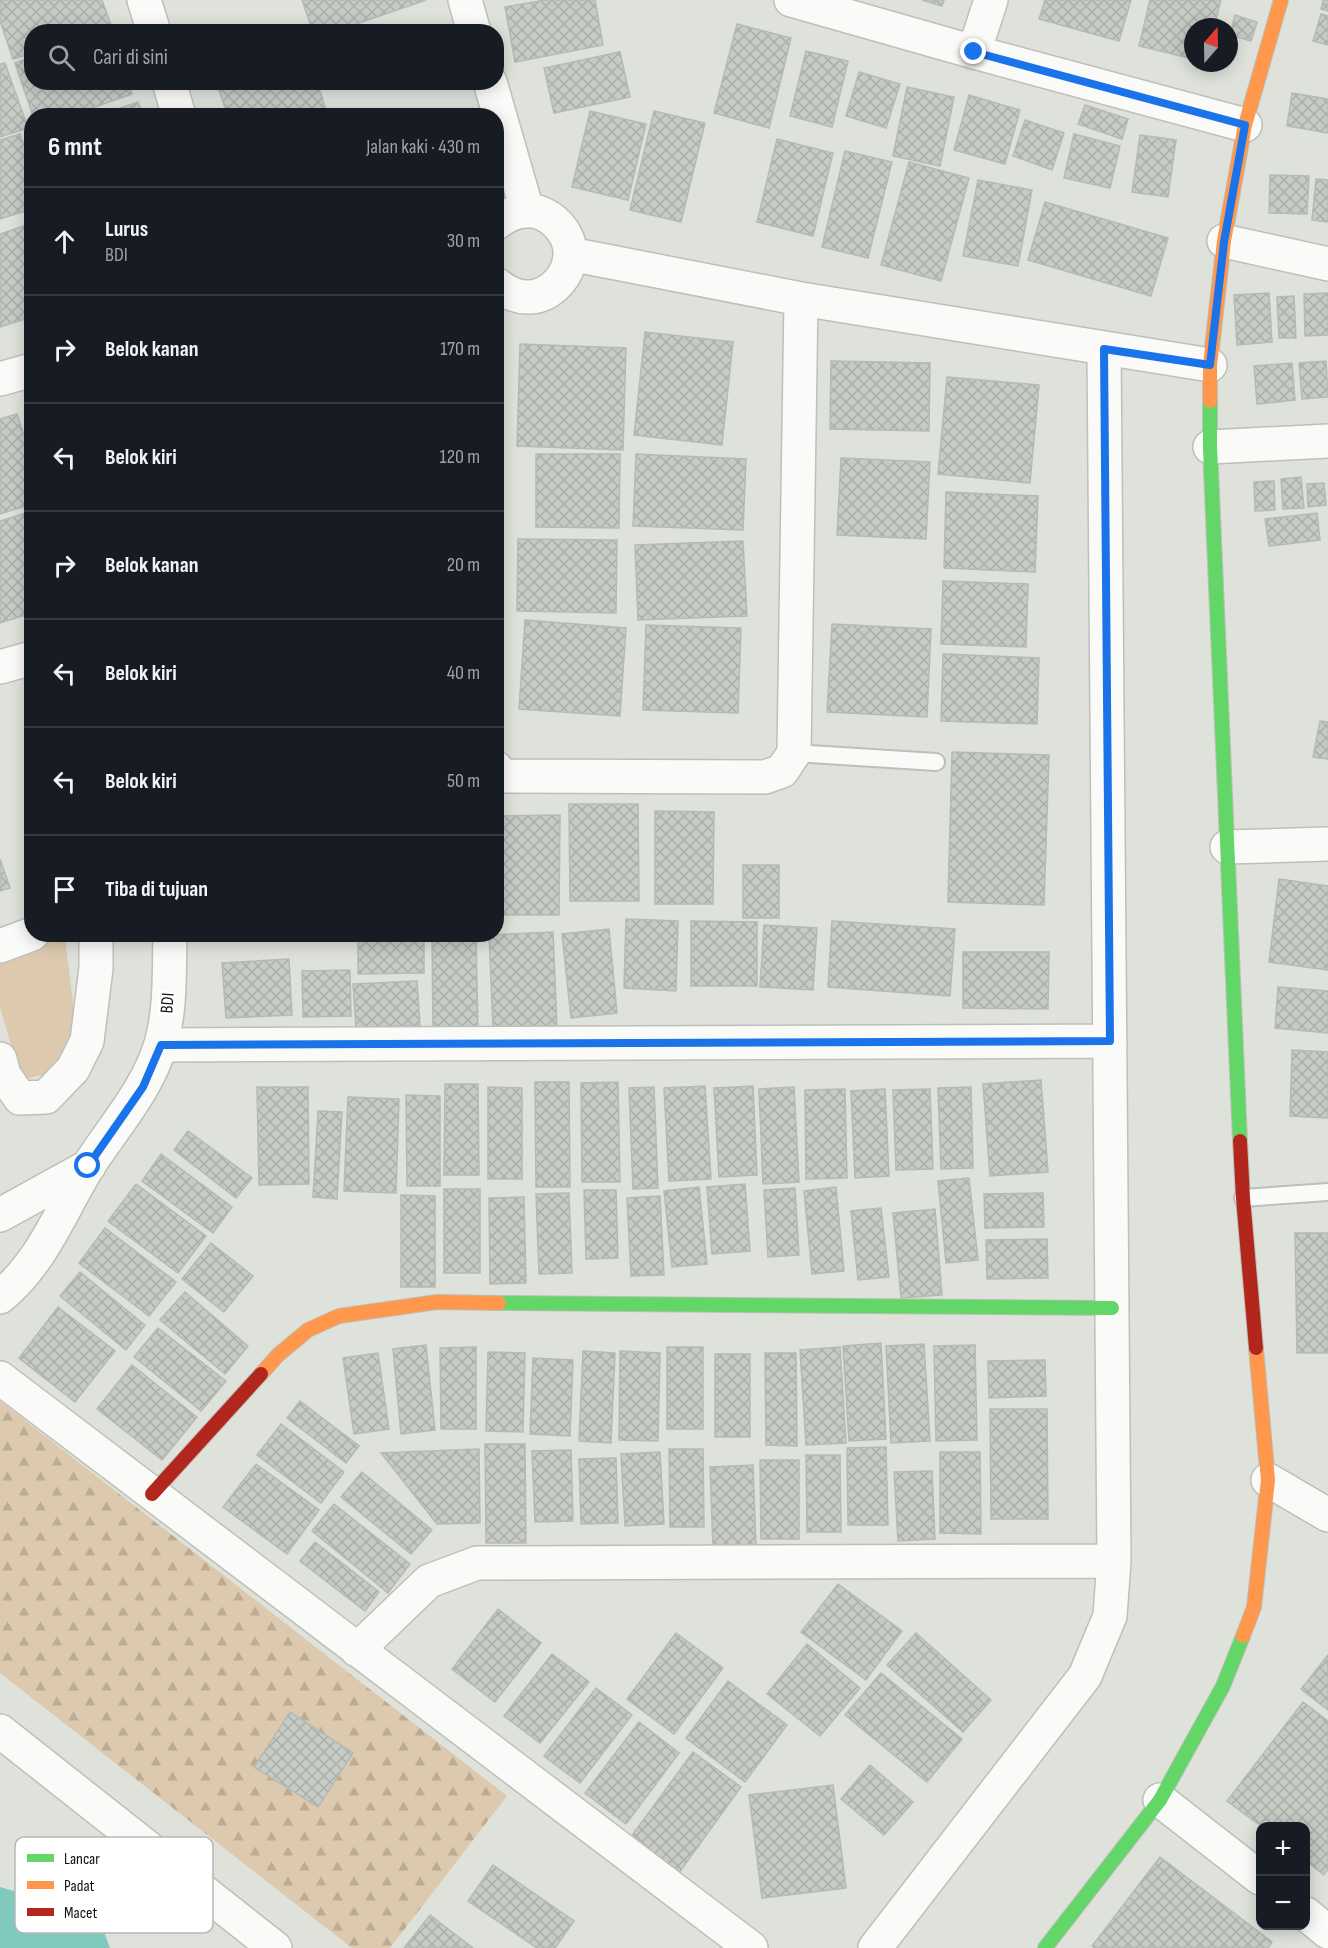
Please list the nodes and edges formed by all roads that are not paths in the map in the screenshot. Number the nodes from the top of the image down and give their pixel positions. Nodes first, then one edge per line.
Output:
1 (144, 0) edge
2 (465, 0) edge
3 (791, 0) edge
4 (991, 0) edge
5 (1281, 0) edge
6 (152, 24) edge
7 (472, 24) edge
8 (974, 52) junction
9 (171, 90) edge
10 (491, 90) edge
11 (177, 108) edge
12 (497, 108) edge
13 (1245, 125) junction
14 (504, 133) edge
15 (527, 210) junction
16 (504, 218) edge
17 (1224, 242) junction
18 (570, 254) junction
19 (1328, 264) edge
20 (504, 290) edge
21 (801, 299) junction
22 (1104, 349) junction
23 (1210, 365) junction
24 (24, 372) edge
25 (0, 379) edge
26 (1328, 441) edge
27 (1210, 447) junction
28 (24, 660) edge
29 (0, 667) edge
30 (794, 753) junction
31 (936, 762) dead end
32 (504, 776) edge
33 (1328, 844) edge
34 (1227, 847) junction
35 (24, 937) edge
36 (96, 942) edge
37 (170, 942) edge
38 (0, 946) edge
39 (1110, 1041) junction
40 (161, 1045) junction
41 (0, 1059) edge
42 (88, 1166) junction
43 (1328, 1192) edge
44 (1243, 1198) junction
45 (0, 1215) edge
46 (0, 1297) edge
47 (1112, 1308) junction
48 (0, 1378) edge
49 (1268, 1480) junction
50 (152, 1494) junction
51 (1328, 1515) edge
52 (1114, 1562) junction
53 (357, 1650) junction
54 (0, 1731) edge
55 (1160, 1800) junction
56 (134, 1837) edge
57 (1257, 1876) edge
58 (213, 1900) edge
59 (1310, 1918) edge
60 (1328, 1932) edge
61 (274, 1948) edge
62 (751, 1948) edge
63 (875, 1948) edge
64 (1045, 1948) edge

1 - 6 street
2 - 7 street
3 - 8 street
4 - 8 street
5 - 13 street
8 - 13 street
9 - 11 street
10 - 12 street
13 - 17 street
14 - 15 street
15 - 16 street
15 - 18 street
17 - 19 street
17 - 23 street
18 - 20 street
18 - 21 street
21 - 22 street
21 - 30 street
22 - 23 street
22 - 39 street
23 - 27 street
24 - 25 street
26 - 27 street
27 - 34 street
28 - 29 street
30 - 31 lane
30 - 32 street
33 - 34 street
34 - 44 street
35 - 38 street
36 - 41 street
37 - 40 street, BDI
39 - 40 street
39 - 47 street
40 - 42 street, BDI
42 - 45 street, BDI
42 - 46 street
43 - 44 lane
44 - 49 street
47 - 50 street
47 - 52 street
48 - 50 street
49 - 51 street
49 - 55 street
50 - 53 street
52 - 53 street
52 - 63 street
53 - 62 street
54 - 56 street
55 - 57 street
55 - 64 street
58 - 61 street
59 - 60 street

